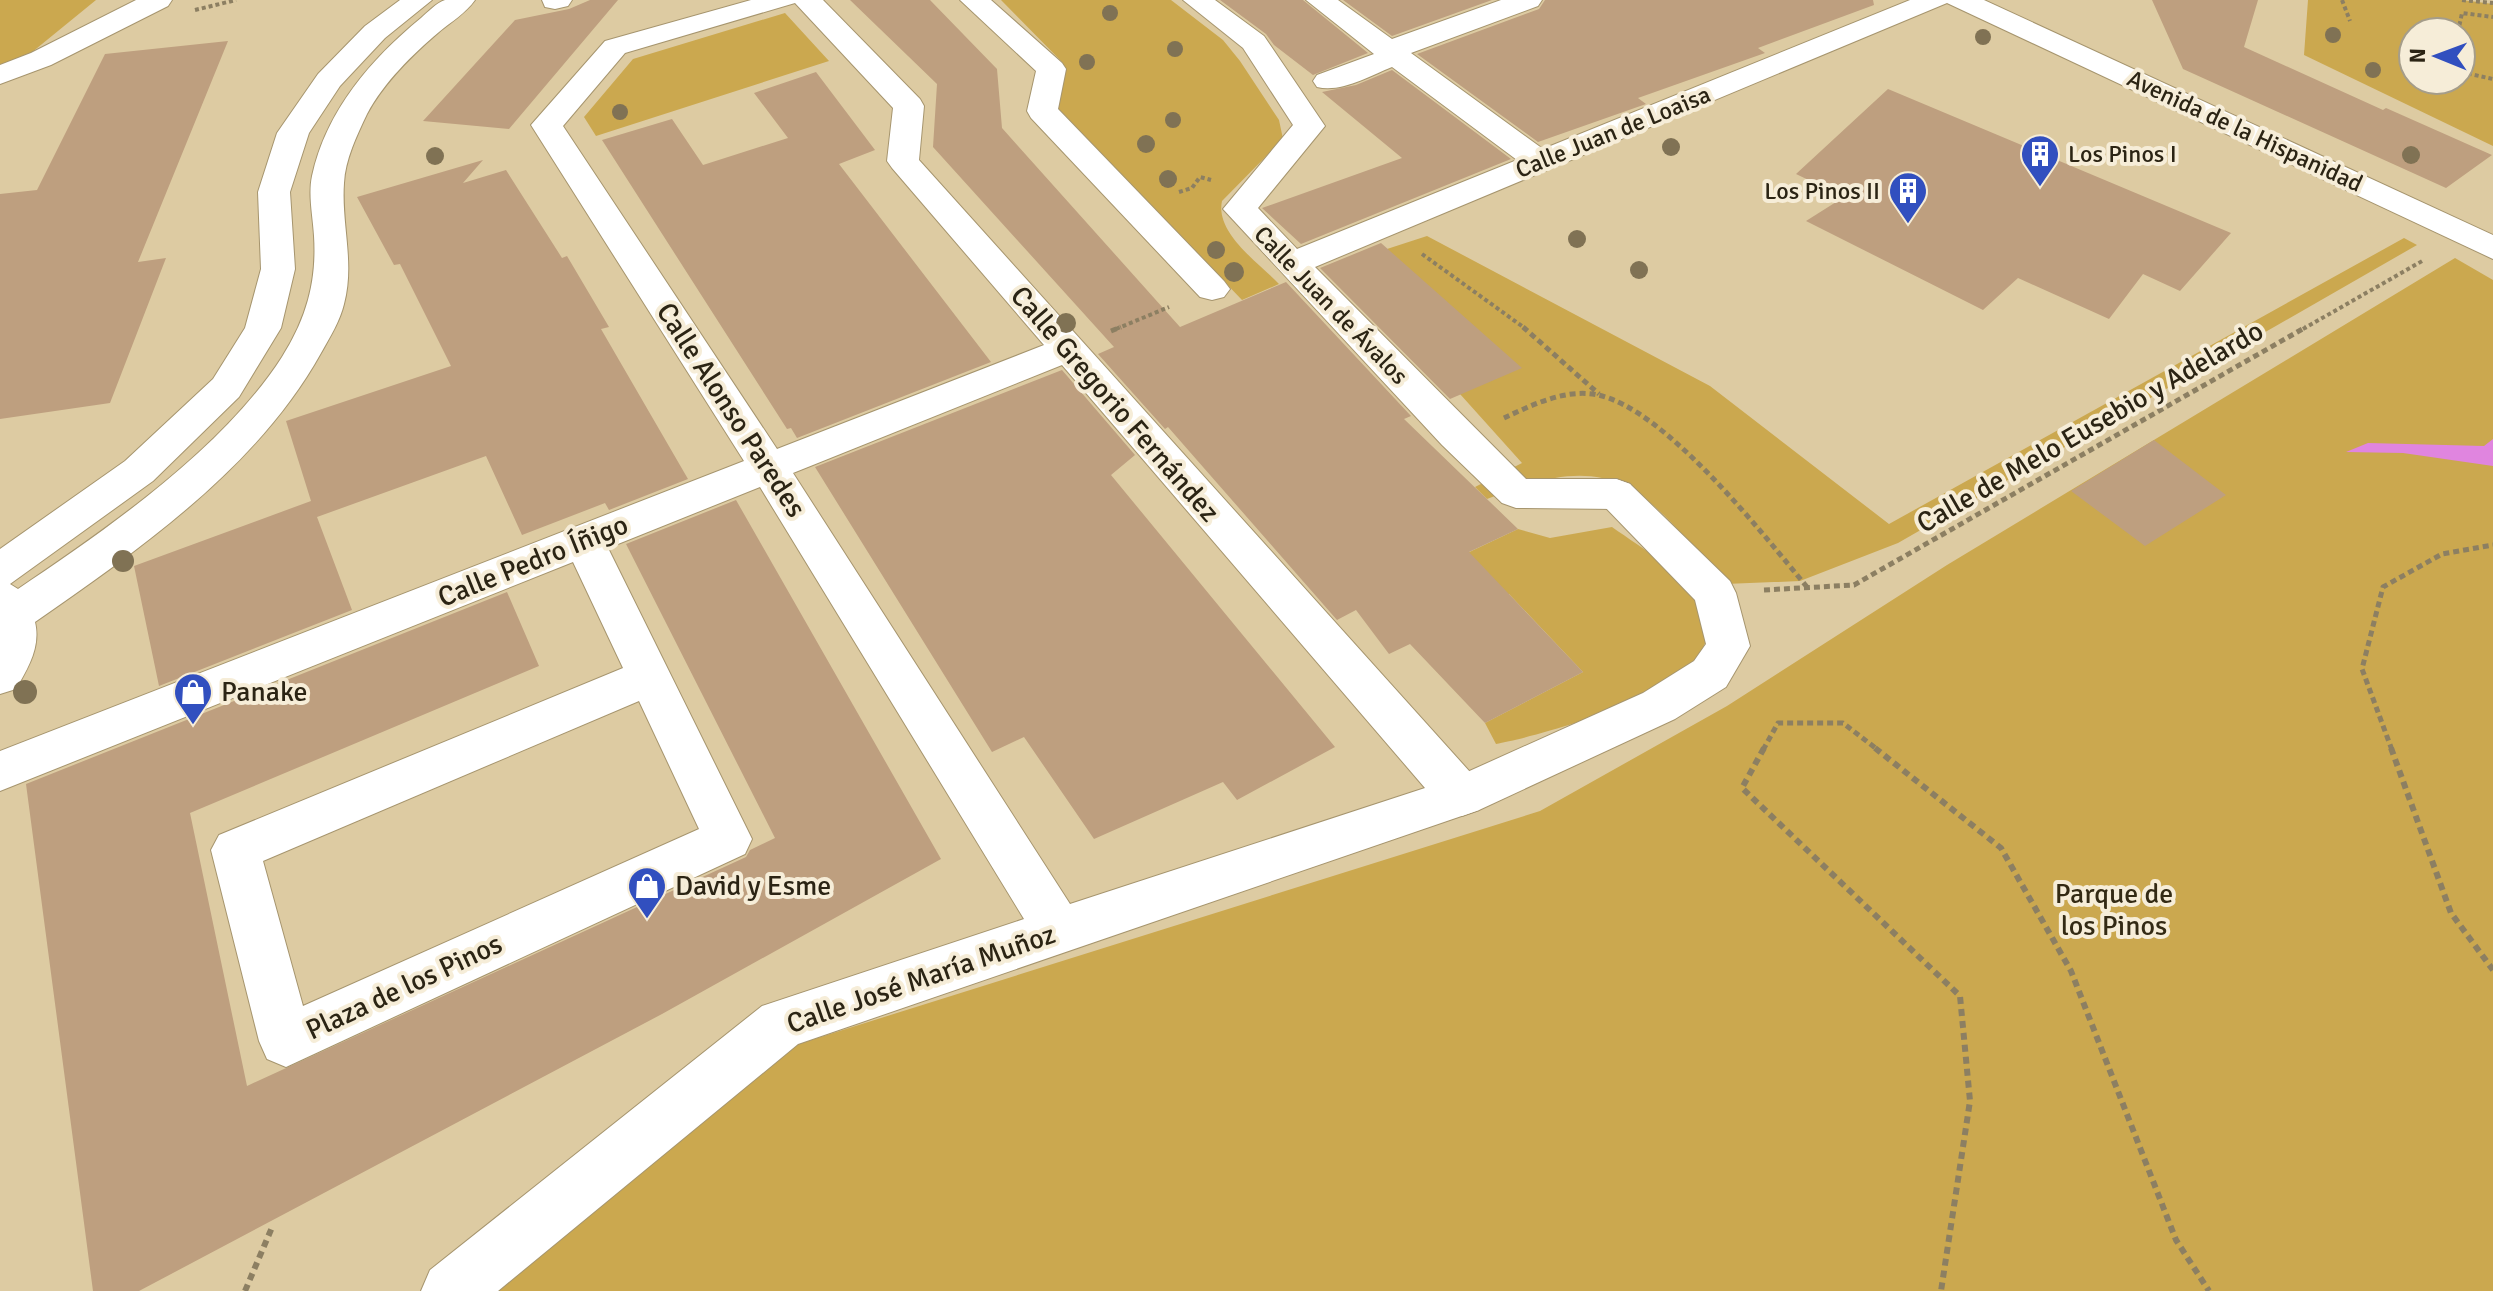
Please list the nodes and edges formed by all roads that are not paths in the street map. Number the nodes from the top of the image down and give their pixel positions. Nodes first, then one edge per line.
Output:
1 (158, 0) edge
2 (418, 0) edge
3 (461, 0) edge
4 (783, 0) edge
5 (807, 0) edge
6 (974, 0) edge
7 (1197, 0) edge
8 (1320, 0) edge
9 (1528, 0) edge
10 (1935, 0) edge
11 (1959, 0) edge
12 (1991, 7) edge
13 (1392, 54) junction
14 (0, 75) edge
15 (1328, 81) dead end
16 (1539, 161) junction
17 (2480, 241) edge
18 (1291, 264) junction
19 (1212, 289) road end
20 (1066, 350) junction
21 (769, 468) junction
22 (584, 541) junction
23 (0, 571) edge
24 (1715, 593) joint
25 (7, 605) edge
26 (0, 676) edge
27 (649, 677) junction
28 (0, 771) edge
29 (1462, 796) junction
30 (1059, 931) junction
31 (451, 1291) edge

1 - 14 street
2 - 23 street
3 - 25 street
4 - 21 street, Calle Alonso Paredes
5 - 20 street, Calle Gregorio Fernández
6 - 19 street
7 - 18 street, Calle Juan de Ávalos
8 - 13 street
9 - 13 street
10 - 16 street, Calle Juan de Loaisa
11 - 12 street, Avenida de la Hispanidad
12 - 17 street, Avenida de la Hispanidad
13 - 15 street
13 - 16 street
16 - 18 street, Calle Juan de Loaisa
18 - 24 street, Calle Juan de Ávalos
20 - 21 street, Calle Pedro Íñigo
20 - 29 street, Calle Gregorio Fernández
21 - 22 street, Calle Pedro Íñigo
21 - 30 street, Calle Alonso Paredes
22 - 27 street, Plaza de los Pinos
22 - 28 street, Calle Pedro Íñigo
24 - 29 street, Calle José María Muñoz
25 - 26 street
27 - 27 street, Plaza de los Pinos
29 - 30 street, Calle José María Muñoz
30 - 31 street, Calle José María Muñoz

